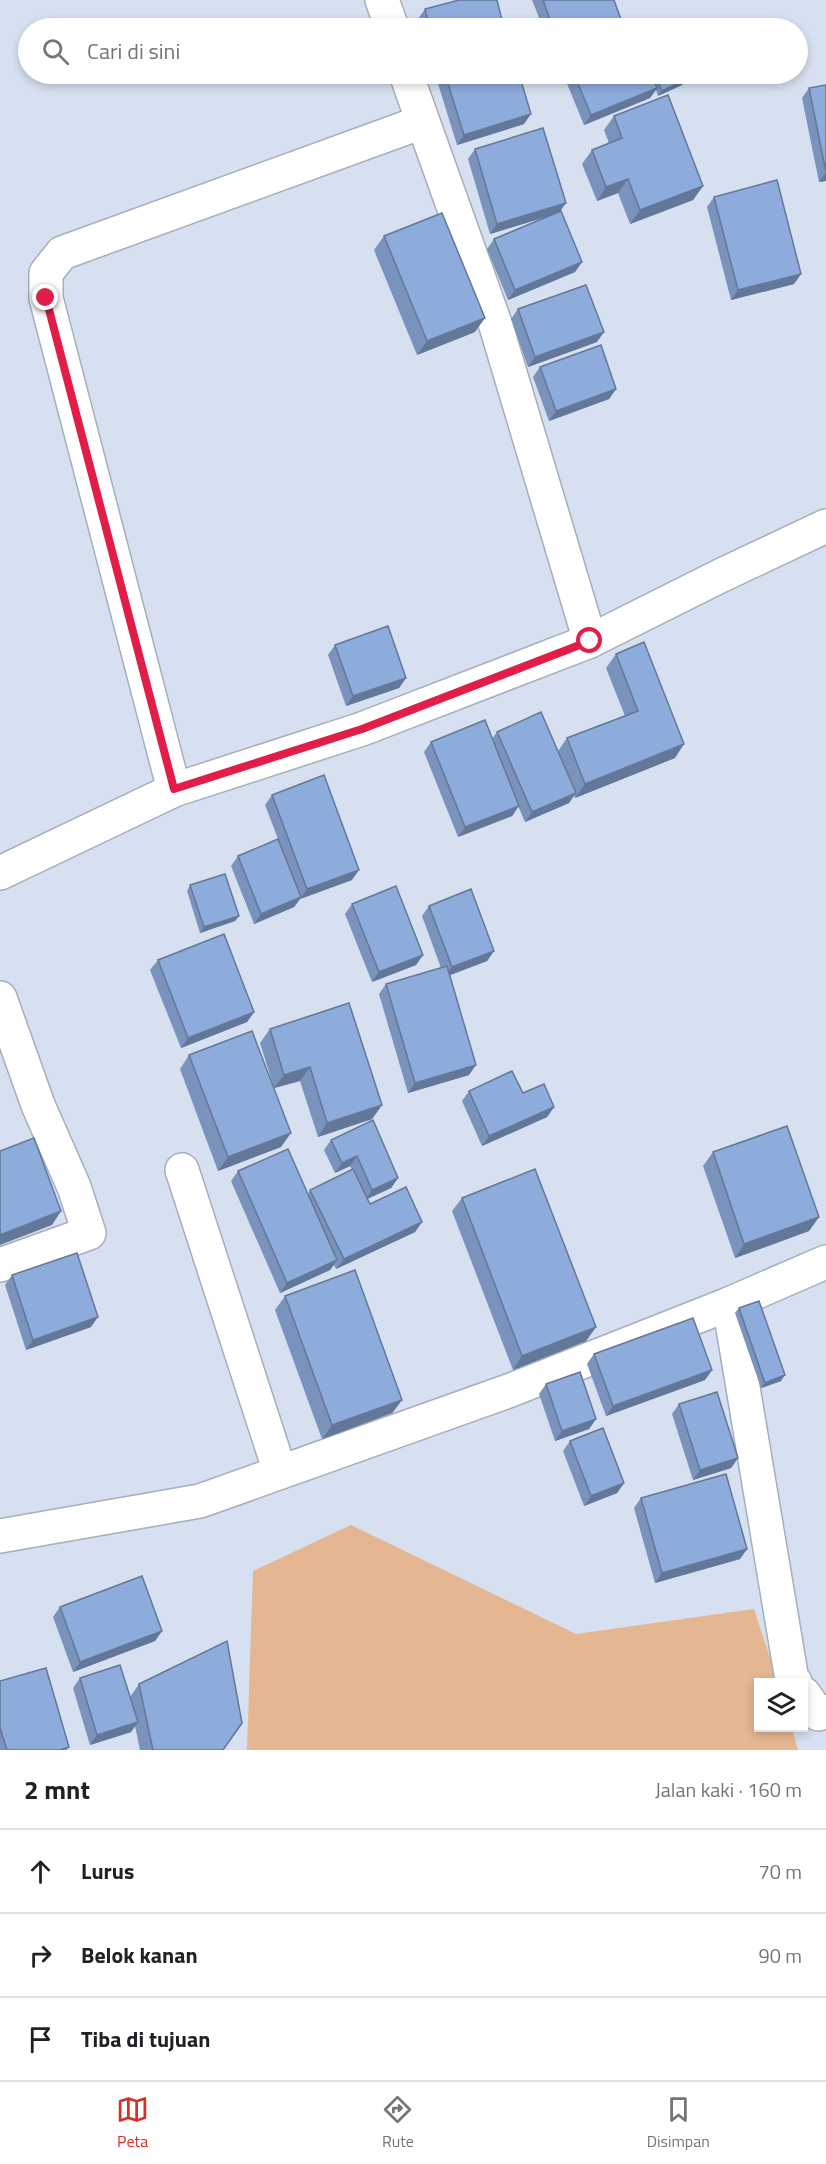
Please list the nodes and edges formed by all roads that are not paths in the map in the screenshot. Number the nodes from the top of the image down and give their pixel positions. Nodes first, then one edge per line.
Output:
1 (382, 0) edge
2 (388, 18) edge
3 (409, 84) edge
4 (422, 122) junction
5 (826, 526) edge
6 (590, 641) junction
7 (174, 789) junction
8 (0, 873) edge
9 (0, 998) edge
10 (182, 1170) dead end
11 (826, 1262) edge
12 (0, 1264) edge
13 (729, 1304) junction
14 (280, 1472) junction
15 (0, 1536) edge
16 (792, 1678) edge
17 (808, 1700) edge
18 (826, 1712) edge

1 - 2 street
3 - 4 street
4 - 6 street
4 - 7 street
5 - 6 street
6 - 7 street
7 - 8 street
9 - 12 street
10 - 14 street
11 - 13 street
13 - 14 street
13 - 16 street
14 - 15 street
17 - 18 street

